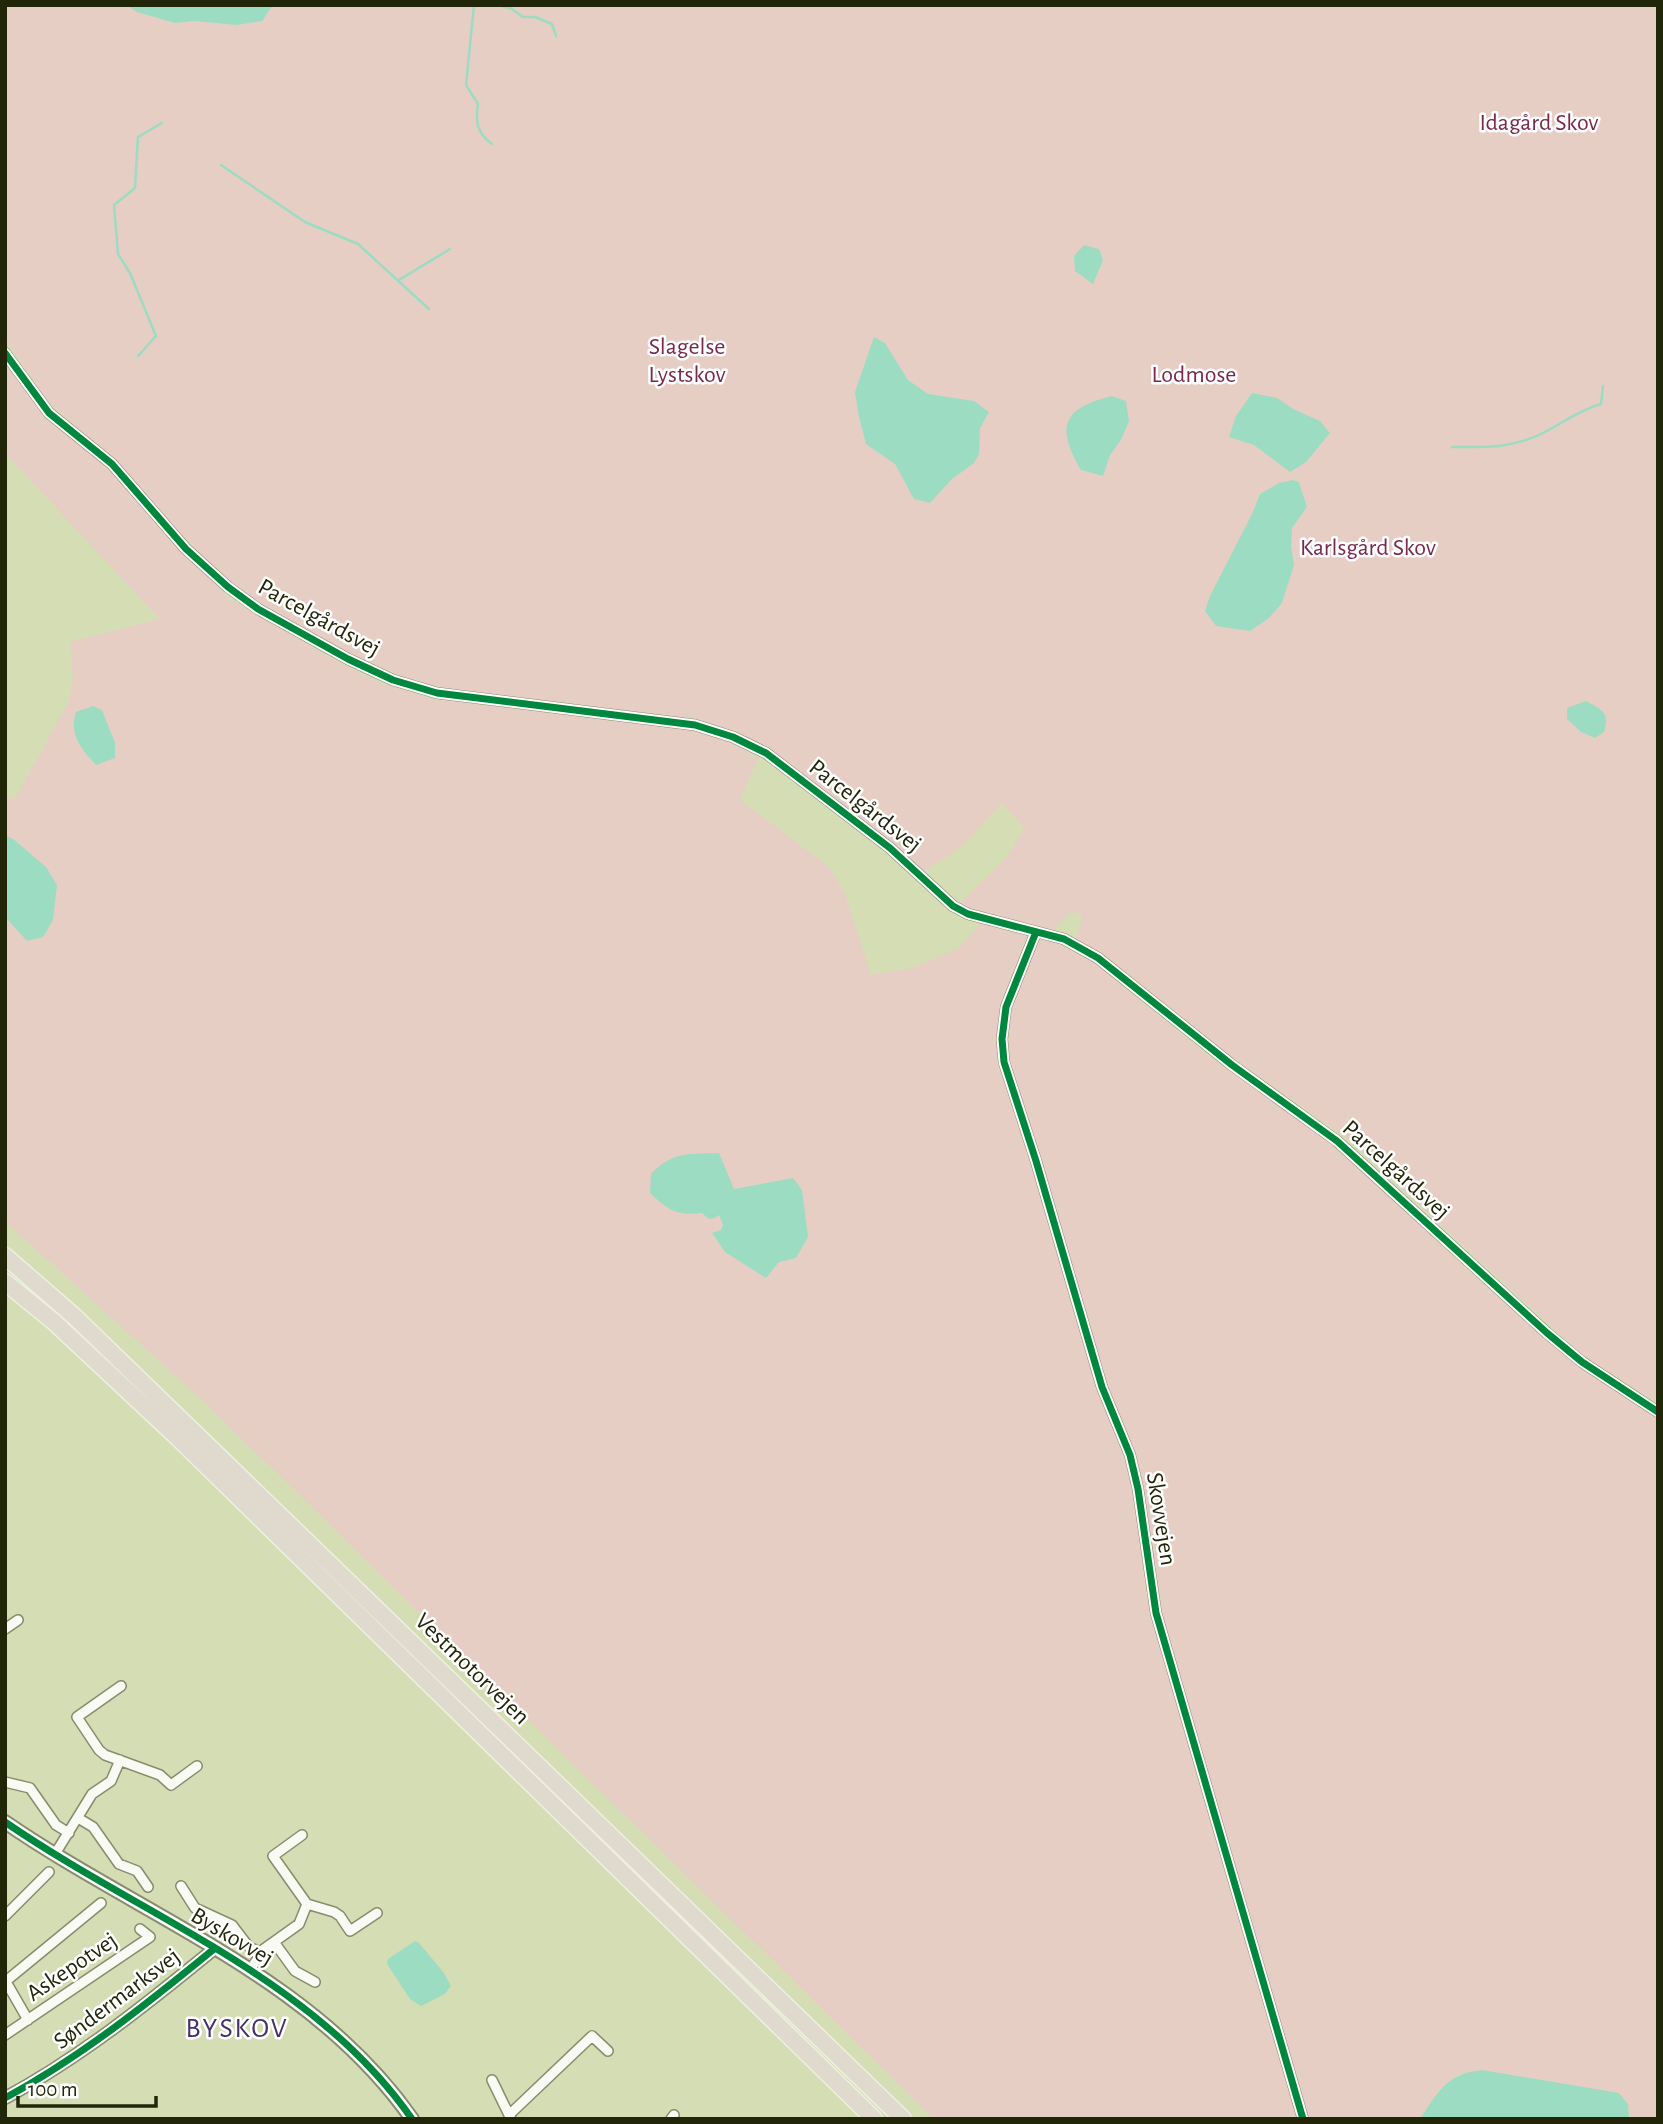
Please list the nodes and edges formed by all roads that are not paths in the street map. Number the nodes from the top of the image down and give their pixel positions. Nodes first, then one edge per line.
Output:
1 (5, 353) edge
2 (1036, 932) junction
3 (5, 1256) edge
4 (5, 1282) edge
5 (1658, 1412) edge
6 (18, 1620) dead end
7 (5, 1629) edge
8 (121, 1686) dead end
9 (120, 1760) junction
10 (197, 1766) dead end
11 (5, 1782) edge
12 (78, 1818) junction
13 (7, 1828) edge
14 (69, 1833) junction
15 (302, 1835) dead end
16 (55, 1854) junction
17 (49, 1872) dead end
18 (148, 1886) dead end
19 (181, 1886) dead end
20 (101, 1903) dead end
21 (307, 1904) junction
22 (376, 1913) dead end
23 (5, 1916) edge
24 (140, 1929) dead end
25 (274, 1942) junction
26 (214, 1949) junction
27 (261, 1953) junction
28 (250, 1970) junction
29 (5, 1981) edge
30 (315, 1982) dead end
31 (28, 2020) junction
32 (5, 2035) edge
33 (608, 2052) dead end
34 (492, 2080) dead end
35 (5, 2098) edge
36 (510, 2117) edge
37 (412, 2119) edge
38 (874, 2119) edge
39 (902, 2119) edge
40 (1303, 2119) edge

1 - 2 street, Parcelgårdsvej
2 - 5 street, Parcelgårdsvej
2 - 40 street, Skovvejen
3 - 39 highway, Vestmotorvejen
4 - 38 highway, Vestmotorvejen
6 - 7 street
8 - 9 street
9 - 10 street
9 - 12 street
11 - 14 street
12 - 14 street
12 - 18 street
13 - 16 main road, Byskovvej
14 - 16 street
15 - 21 street
16 - 26 main road, Byskovvej
17 - 23 street
19 - 27 street
20 - 29 street
21 - 22 street
21 - 25 street
24 - 31 street, Askepotvej
25 - 27 street
25 - 30 street
26 - 28 main road, Byskovvej
26 - 35 street, Søndermarksvej
27 - 28 street
28 - 37 main road, Byskovvej
29 - 31 street
31 - 32 street, Askepotvej
33 - 36 street
34 - 36 street

